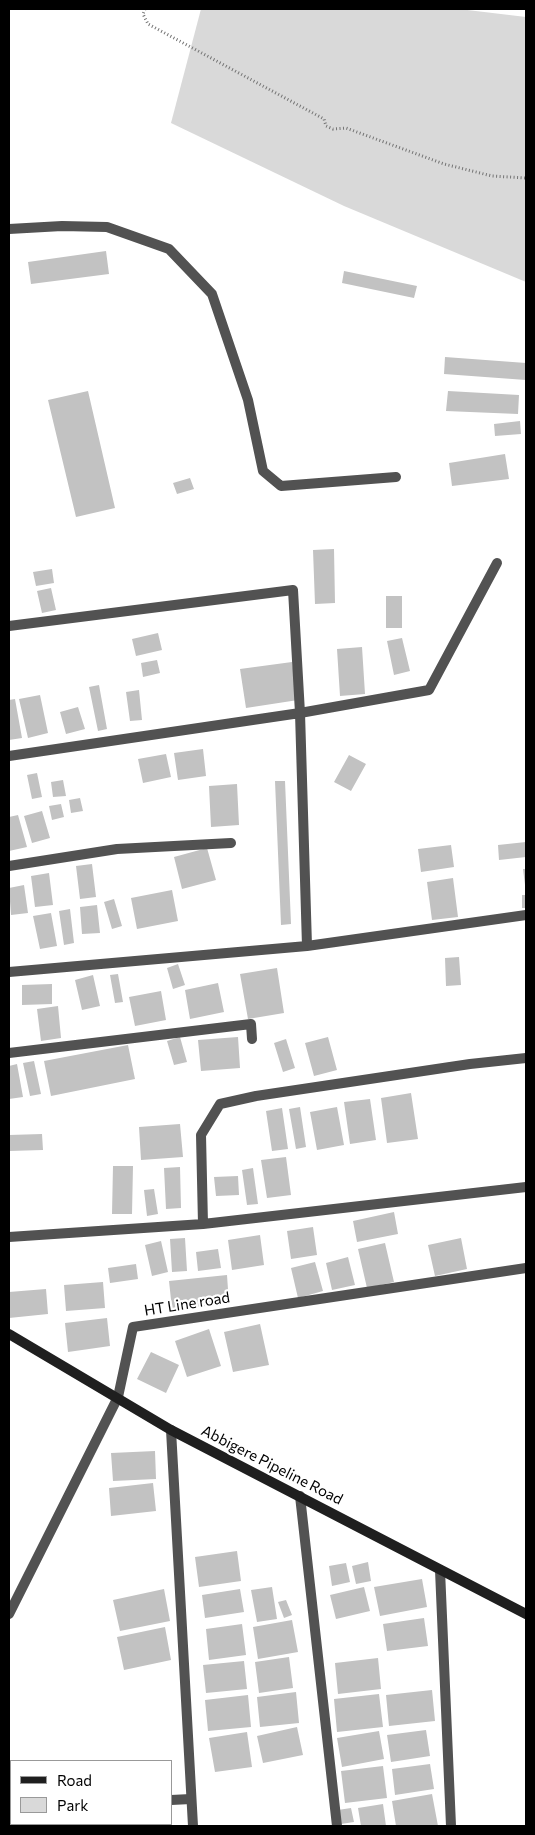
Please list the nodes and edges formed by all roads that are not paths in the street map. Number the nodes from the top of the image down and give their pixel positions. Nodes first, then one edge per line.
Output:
1 (9, 229) edge
2 (396, 477) dead end
3 (497, 563) dead end
4 (9, 626) edge
5 (300, 713) junction
6 (9, 756) edge
7 (231, 843) dead end
8 (9, 866) edge
9 (526, 915) edge
10 (306, 946) junction
11 (9, 972) edge
12 (252, 1039) dead end
13 (9, 1054) edge
14 (526, 1058) edge
15 (526, 1186) edge
16 (203, 1224) junction
17 (9, 1237) edge
18 (526, 1268) edge
19 (9, 1334) edge
20 (118, 1397) junction
21 (171, 1430) junction
22 (300, 1496) junction
23 (440, 1570) junction
24 (9, 1614) edge
25 (526, 1614) edge
26 (191, 1799) junction
27 (172, 1800) edge
28 (193, 1826) edge
29 (337, 1826) edge
30 (451, 1826) edge

1 - 2 street
3 - 5 street
4 - 5 street
5 - 6 street
5 - 10 street
7 - 8 street
9 - 10 street
10 - 11 street
12 - 13 street
14 - 16 street
15 - 16 street
16 - 17 street
18 - 20 street, HT Line road
19 - 20 street, Abbigere Pipeline Road
20 - 21 street, Abbigere Pipeline Road
20 - 24 street, HT Line road
21 - 22 street, Abbigere Pipeline Road
21 - 26 street
22 - 23 street, Abbigere Pipeline Road
22 - 29 street
23 - 25 street, Abbigere Pipeline Road
23 - 30 street
26 - 27 street
26 - 28 street

